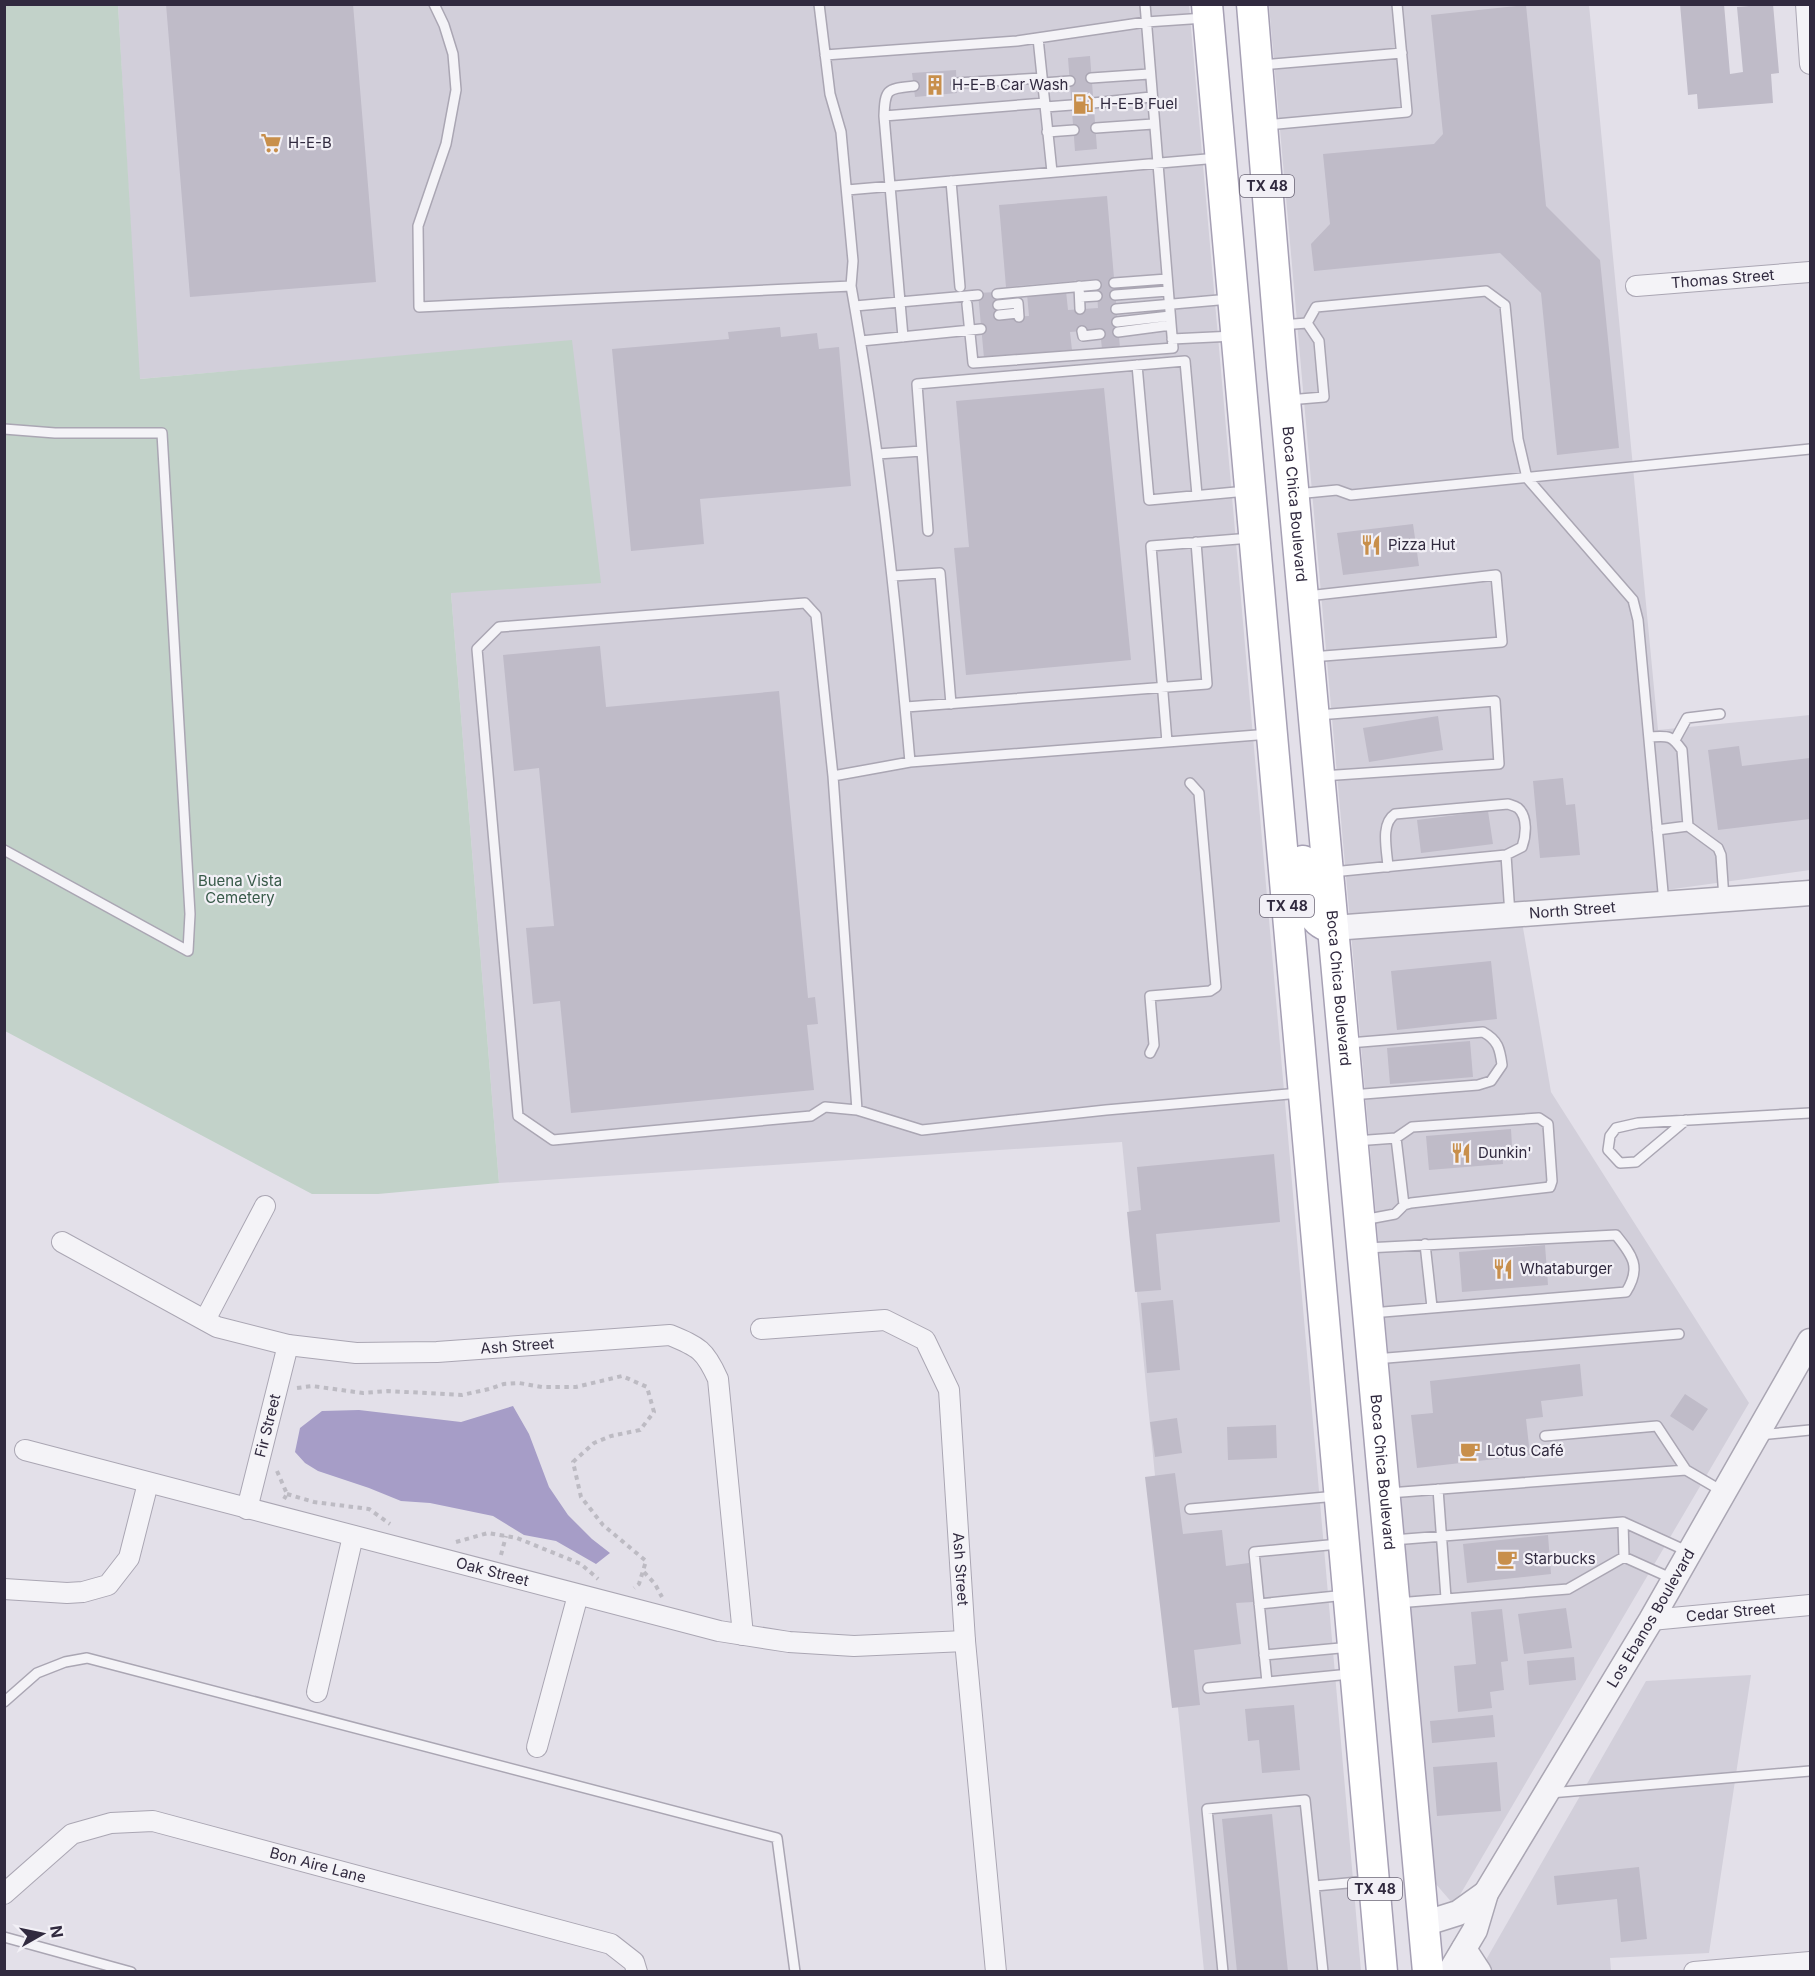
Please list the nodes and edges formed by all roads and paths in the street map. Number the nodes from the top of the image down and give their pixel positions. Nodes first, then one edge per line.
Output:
1 (434, 4) edge
2 (819, 4) edge
3 (1144, 4) edge
4 (1397, 4) edge
5 (1806, 4) edge
6 (1257, 5) edge
7 (1207, 11) edge
8 (1146, 22) junction
9 (1038, 38) junction
10 (1402, 52) junction
11 (825, 55) junction
12 (1810, 64) edge
13 (1257, 65) junction
14 (1149, 74) junction
15 (1092, 78) dead end
16 (1042, 81) junction
17 (1070, 81) dead end
18 (956, 83) dead end
19 (914, 86) dead end
20 (1151, 97) junction
21 (1093, 103) dead end
22 (1045, 105) junction
23 (1072, 105) dead end
24 (884, 116) junction
25 (1154, 124) junction
26 (1262, 126) junction
27 (1096, 128) dead end
28 (1074, 130) dead end
29 (1047, 132) junction
30 (1220, 158) junction
31 (1157, 162) junction
32 (1052, 172) junction
33 (951, 181) junction
34 (890, 186) junction
35 (847, 190) junction
36 (1810, 272) edge
37 (1167, 279) junction
38 (1114, 283) dead end
39 (1096, 285) dead end
40 (851, 286) junction
41 (1079, 286) junction
42 (1636, 286) dead end
43 (960, 287) dead end
44 (1168, 291) junction
45 (997, 294) dead end
46 (978, 295) dead end
47 (1115, 295) dead end
48 (1097, 296) dead end
49 (1080, 297) junction
50 (1233, 299) junction
51 (900, 303) junction
52 (1169, 304) junction
53 (998, 305) dead end
54 (855, 306) junction
55 (979, 306) dead end
56 (1080, 309) dead end
57 (1116, 309) dead end
58 (999, 315) dead end
59 (980, 317) dead end
60 (968, 318) junction
61 (1170, 321) junction
62 (1293, 324) junction
63 (1118, 327) dead end
64 (981, 329) dead end
65 (1082, 331) dead end
66 (1100, 334) dead end
67 (970, 335) junction
68 (1236, 336) junction
69 (903, 337) junction
70 (1172, 339) junction
71 (982, 340) dead end
72 (861, 341) junction
73 (983, 350) dead end
74 (972, 352) junction
75 (1137, 365) junction
76 (4, 429) edge
77 (1810, 449) edge
78 (922, 451) junction
79 (877, 454) junction
80 (1527, 478) junction
81 (1250, 491) junction
82 (1294, 494) junction
83 (1197, 495) junction
84 (928, 531) dead end
85 (1254, 538) junction
86 (1196, 543) junction
87 (893, 576) junction
88 (1303, 597) junction
89 (1260, 607) junction
90 (1309, 657) junction
91 (1162, 688) junction
92 (951, 704) junction
93 (906, 707) junction
94 (1720, 714) dead end
95 (1314, 716) junction
96 (1272, 734) junction
97 (1649, 736) junction
98 (1675, 740) junction
99 (1167, 742) junction
100 (910, 762) junction
101 (833, 776) junction
102 (1320, 777) junction
103 (1190, 783) dead end
104 (1689, 826) junction
105 (1657, 830) junction
106 (4, 850) edge
107 (1506, 855) junction
108 (1388, 867) junction
109 (1329, 872) junction
110 (1810, 893) edge
111 (1724, 899) junction
112 (1664, 904) junction
113 (1510, 915) junction
114 (1333, 928) junction
115 (1292, 956) junction
116 (1344, 1043) junction
117 (1150, 1053) dead end
118 (1304, 1093) junction
119 (1348, 1096) junction
120 (857, 1110) junction
121 (1810, 1113) edge
122 (1686, 1120) junction
123 (1396, 1138) junction
124 (1353, 1141) junction
125 (1404, 1205) junction
126 (265, 1206) dead end
127 (1362, 1234) junction
128 (62, 1242) dead end
129 (1425, 1244) junction
130 (1367, 1299) junction
131 (1432, 1307) junction
132 (205, 1320) junction
133 (761, 1329) dead end
134 (1679, 1334) dead end
135 (1810, 1341) edge
136 (288, 1345) junction
137 (1373, 1360) junction
138 (294, 1397) dead end
139 (1810, 1430) edge
140 (1757, 1435) junction
141 (1545, 1436) dead end
142 (25, 1450) dead end
143 (277, 1462) dead end
144 (1686, 1470) junction
145 (148, 1483) junction
146 (1438, 1489) junction
147 (1724, 1492) junction
148 (287, 1494) junction
149 (1385, 1494) junction
150 (1339, 1496) junction
151 (247, 1509) junction
152 (1190, 1509) dead end
153 (276, 1516) junction
154 (1623, 1522) junction
155 (391, 1525) dead end
156 (353, 1536) junction
157 (1441, 1536) junction
158 (1389, 1541) junction
159 (450, 1544) dead end
160 (1344, 1544) junction
161 (1689, 1552) junction
162 (1624, 1557) junction
163 (1673, 1580) junction
164 (600, 1581) dead end
165 (4, 1589) edge
166 (632, 1589) dead end
167 (578, 1595) junction
168 (1348, 1595) junction
169 (1446, 1599) junction
170 (1395, 1603) junction
171 (1259, 1604) junction
172 (1810, 1605) edge
173 (1651, 1620) junction
174 (743, 1635) junction
175 (965, 1641) junction
176 (1264, 1654) junction
177 (1354, 1660) junction
178 (1267, 1682) junction
179 (1208, 1688) dead end
180 (317, 1692) dead end
181 (4, 1702) edge
182 (537, 1747) dead end
183 (1810, 1771) edge
184 (1545, 1793) junction
185 (1374, 1881) junction
186 (1314, 1886) junction
187 (1486, 1893) junction
188 (4, 1894) edge
189 (1423, 1924) junction
190 (4, 1937) edge
191 (1464, 1949) junction
192 (1810, 1962) edge
193 (131, 1971) edge
194 (637, 1971) edge
195 (795, 1971) edge
196 (996, 1971) edge
197 (1223, 1971) edge
198 (1323, 1971) edge
199 (1382, 1971) edge
200 (1428, 1971) edge
201 (1450, 1971) edge
202 (1479, 1971) edge
203 (1694, 1971) edge

1 - 40 lane
2 - 11 lane
3 - 8 lane
4 - 10 lane
5 - 12 street
6 - 13 main road, Boca Chica Boulevard / TX 48
7 - 8 lane
7 - 30 main road, TX 48
8 - 9 lane
8 - 14 lane
9 - 11 lane
9 - 16 lane
10 - 13 lane
10 - 26 lane
11 - 35 lane
13 - 26 main road, Boca Chica Boulevard / TX 48
14 - 15 lane
14 - 20 lane
16 - 17 lane
16 - 18 lane
16 - 22 lane
19 - 24 lane
20 - 21 lane
20 - 25 lane
22 - 23 lane
22 - 24 lane
22 - 29 lane
24 - 34 lane
25 - 27 lane
25 - 31 lane
26 - 62 main road, Boca Chica Boulevard / TX 48
28 - 29 lane
29 - 32 lane
30 - 31 lane
30 - 50 main road, TX 48
31 - 32 lane
31 - 37 lane
32 - 33 lane
33 - 34 lane
33 - 43 lane
34 - 35 lane
34 - 51 lane
35 - 40 lane
36 - 42 street, Thomas Street
37 - 38 lane
37 - 44 lane
39 - 41 lane
40 - 54 lane
41 - 45 lane
41 - 49 lane
44 - 47 lane
44 - 52 lane
46 - 51 lane
48 - 49 lane
49 - 56 lane
50 - 52 lane
50 - 68 main road, TX 48
51 - 54 lane
51 - 69 lane
52 - 57 lane
52 - 61 lane
53 - 58 lane
54 - 72 lane
55 - 60 lane
59 - 60 lane
60 - 67 lane
61 - 63 lane
61 - 70 lane
62 - 80 lane
62 - 82 main road, Boca Chica Boulevard / TX 48
64 - 67 lane
65 - 66 lane
67 - 69 lane
67 - 71 lane
67 - 74 lane
68 - 70 lane
68 - 81 main road, TX 48
69 - 72 lane
70 - 74 lane
72 - 79 lane
73 - 74 lane
75 - 78 lane
75 - 83 lane
75 - 83 lane
76 - 106 lane
77 - 80 lane
78 - 79 lane
78 - 84 lane
79 - 87 lane
80 - 82 lane
80 - 97 lane
81 - 83 lane
81 - 85 main road, TX 48
82 - 88 main road, Boca Chica Boulevard / TX 48
85 - 86 lane
85 - 89 main road, TX 48
86 - 91 lane
86 - 91 lane
87 - 92 lane
87 - 93 lane
88 - 90 main road, Boca Chica Boulevard / TX 48
88 - 90 lane
89 - 96 main road, TX 48
89 - 114 main road
90 - 95 main road, Boca Chica Boulevard / TX 48
91 - 92 lane
91 - 99 lane
92 - 93 lane
93 - 100 lane
94 - 98 lane
95 - 102 main road, Boca Chica Boulevard / TX 48
95 - 102 lane
96 - 99 lane
96 - 115 main road, TX 48
97 - 98 lane
97 - 105 lane
98 - 104 lane
99 - 100 lane
100 - 101 lane
101 - 120 lane
101 - 120 lane
102 - 109 main road, Boca Chica Boulevard / TX 48
103 - 117 lane
104 - 105 lane
104 - 111 lane
105 - 112 lane
107 - 108 lane
107 - 108 lane
107 - 113 lane
108 - 109 lane
109 - 114 main road, Boca Chica Boulevard / TX 48
110 - 111 street, North Street
111 - 112 street, North Street
112 - 113 street, North Street
113 - 114 street, North Street
114 - 116 main road, Boca Chica Boulevard / TX 48
115 - 118 main road, TX 48
115 - 130 main road
116 - 119 main road, Boca Chica Boulevard / TX 48
116 - 119 lane
118 - 120 lane
118 - 150 main road, TX 48
119 - 124 main road, Boca Chica Boulevard / TX 48
121 - 122 lane
122 - 122 lane
123 - 124 lane
123 - 125 lane
123 - 125 lane
124 - 127 main road, Boca Chica Boulevard / TX 48
125 - 127 lane
126 - 132 street
127 - 129 lane
127 - 130 main road, Boca Chica Boulevard / TX 48
128 - 132 street, Ash Street
129 - 131 lane
129 - 131 lane
130 - 131 lane
130 - 137 main road, Boca Chica Boulevard / TX 48
132 - 136 street, Ash Street
133 - 175 street, Ash Street
134 - 137 lane
135 - 140 street, Los Ebanos Boulevard
136 - 151 street, Fir Street
136 - 174 street, Ash Street
137 - 149 main road, Boca Chica Boulevard / TX 48
138 - 166 path
139 - 140 lane
140 - 147 street, Los Ebanos Boulevard
141 - 144 lane
142 - 145 street, Oak Street
143 - 148 path
144 - 146 lane
144 - 147 lane
145 - 151 street, Oak Street
145 - 165 street
146 - 149 lane
146 - 157 lane
147 - 161 street, Los Ebanos Boulevard
148 - 153 path
148 - 155 path
149 - 158 main road, Boca Chica Boulevard / TX 48
150 - 152 lane
150 - 160 main road, TX 48
151 - 153 street, Oak Street
153 - 156 street, Oak Street
154 - 157 lane
154 - 161 lane
154 - 162 lane
156 - 167 street, Oak Street
156 - 180 street
157 - 158 lane
157 - 169 lane
158 - 170 main road, Boca Chica Boulevard / TX 48
159 - 164 path
160 - 168 main road, TX 48
160 - 171 lane
161 - 163 street, Los Ebanos Boulevard
162 - 163 lane
162 - 169 lane
163 - 173 street, Los Ebanos Boulevard
167 - 174 street, Oak Street
167 - 182 street
168 - 171 lane
168 - 177 main road, TX 48
169 - 170 lane
170 - 189 main road, Boca Chica Boulevard / TX 48
171 - 176 lane
172 - 173 street, Cedar Street
173 - 184 street, Los Ebanos Boulevard
174 - 175 street, Oak Street
175 - 196 street, Ash Street
176 - 177 lane
176 - 178 lane
177 - 178 lane
177 - 185 main road, TX 48
178 - 179 lane
181 - 195 lane
183 - 184 lane
184 - 187 street, Los Ebanos Boulevard
185 - 186 lane
185 - 199 main road, TX 48
186 - 197 lane
186 - 198 lane
187 - 189 street, Los Ebanos Boulevard
187 - 191 street, Los Ebanos Boulevard
188 - 194 street, Bon Aire Lane
189 - 200 main road, Boca Chica Boulevard / TX 48
190 - 193 lane
191 - 201 street, Los Ebanos Boulevard
191 - 202 street
192 - 203 street

